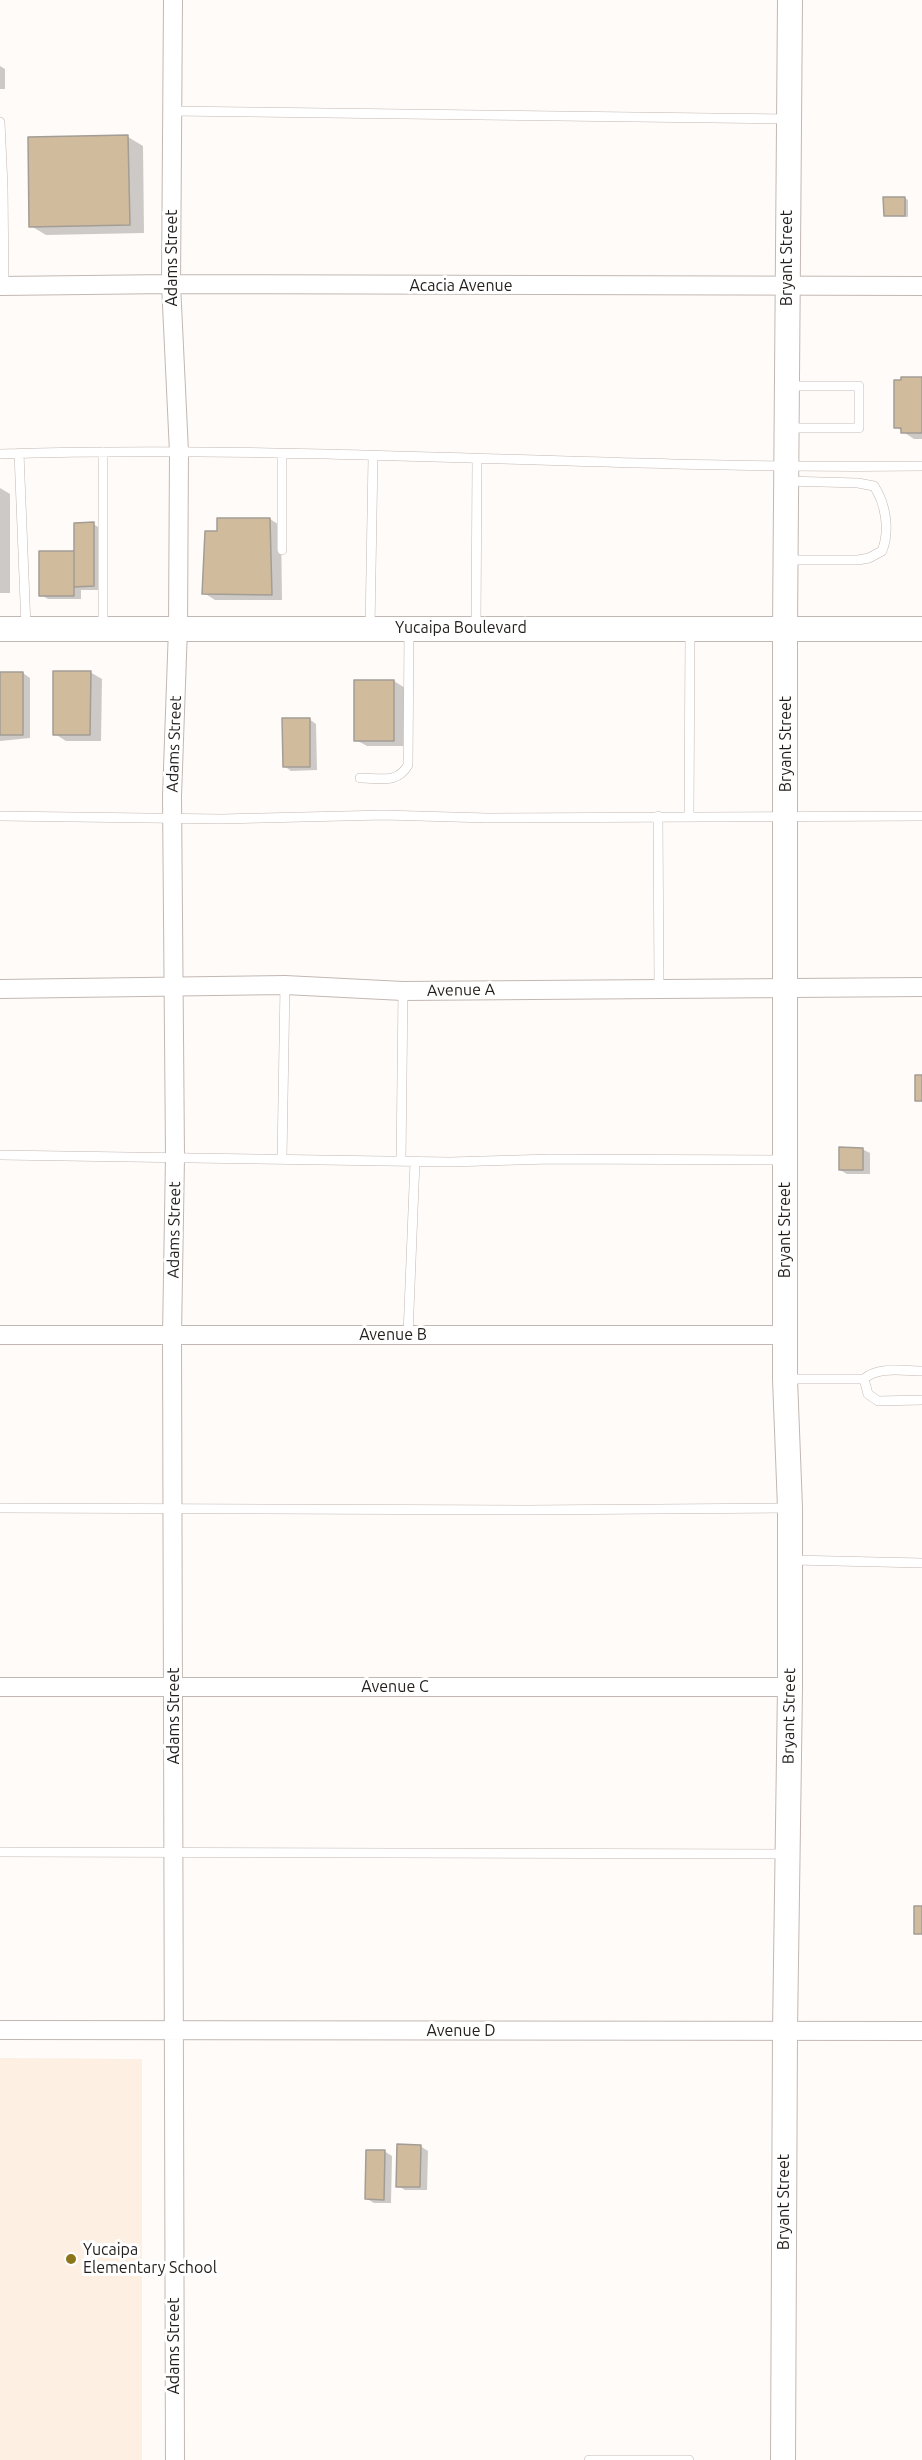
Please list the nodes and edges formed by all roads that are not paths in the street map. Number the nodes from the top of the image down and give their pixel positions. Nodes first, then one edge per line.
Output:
1 (173, 0) edge
2 (790, 0) edge
3 (173, 111) junction
4 (789, 119) junction
5 (0, 122) edge
6 (171, 284) junction
7 (2, 286) edge
8 (922, 286) edge
9 (787, 287) junction
10 (786, 386) junction
11 (786, 428) junction
12 (103, 452) junction
13 (179, 452) junction
14 (19, 453) junction
15 (0, 454) edge
16 (282, 454) junction
17 (373, 457) junction
18 (477, 459) junction
19 (922, 466) edge
20 (786, 474) junction
21 (282, 550) dead end
22 (786, 560) junction
23 (178, 628) junction
24 (370, 628) junction
25 (409, 628) junction
26 (476, 628) junction
27 (690, 628) junction
28 (785, 628) junction
29 (0, 629) edge
30 (26, 629) junction
31 (103, 629) junction
32 (922, 629) edge
33 (360, 778) dead end
34 (786, 815) junction
35 (0, 816) edge
36 (658, 816) junction
37 (689, 816) junction
38 (922, 816) edge
39 (173, 817) junction
40 (285, 985) junction
41 (174, 987) junction
42 (922, 987) edge
43 (659, 988) junction
44 (786, 988) junction
45 (0, 989) edge
46 (403, 991) junction
47 (0, 1155) edge
48 (175, 1157) junction
49 (282, 1158) junction
50 (785, 1160) junction
51 (401, 1161) junction
52 (415, 1161) junction
53 (0, 1335) edge
54 (172, 1335) junction
55 (408, 1335) junction
56 (785, 1335) junction
57 (922, 1371) edge
58 (785, 1379) junction
59 (864, 1380) junction
60 (922, 1400) edge
61 (174, 1507) junction
62 (0, 1508) edge
63 (790, 1508) junction
64 (790, 1560) junction
65 (922, 1563) edge
66 (0, 1687) edge
67 (174, 1687) junction
68 (790, 1687) junction
69 (0, 1852) edge
70 (174, 1852) junction
71 (787, 1854) junction
72 (0, 2030) edge
73 (173, 2030) junction
74 (785, 2031) junction
75 (922, 2031) edge
76 (175, 2460) edge
77 (589, 2460) edge
78 (689, 2460) edge
79 (783, 2460) edge

1 - 3 street, Adams Street
2 - 4 street, Bryant Street
3 - 4 lane
3 - 6 street, Adams Street
4 - 9 street, Bryant Street
5 - 7 lane
6 - 7 street, Acacia Avenue
6 - 9 street, Acacia Avenue
6 - 13 street, Adams Street
8 - 9 street, Acacia Avenue
9 - 10 street, Bryant Street
10 - 11 street, Bryant Street
10 - 11 lane
11 - 20 street, Bryant Street
12 - 13 lane
12 - 14 lane
12 - 31 lane
13 - 16 lane
13 - 23 street, Adams Street
14 - 15 lane
14 - 30 lane
16 - 17 lane
16 - 21 lane
17 - 18 lane
17 - 24 lane
18 - 20 lane
18 - 26 lane
19 - 20 lane
20 - 22 street, Bryant Street
20 - 22 lane
22 - 28 street, Bryant Street
23 - 24 street, Yucaipa Boulevard
23 - 31 street, Yucaipa Boulevard
23 - 39 street, Adams Street
24 - 25 street, Yucaipa Boulevard
25 - 26 street, Yucaipa Boulevard
25 - 33 lane
26 - 27 street, Yucaipa Boulevard
27 - 28 street, Yucaipa Boulevard
27 - 37 lane
28 - 32 street, Yucaipa Boulevard
28 - 34 street, Bryant Street
29 - 30 street, Yucaipa Boulevard
30 - 31 street, Yucaipa Boulevard
34 - 37 lane
34 - 38 lane
34 - 44 street, Bryant Street
35 - 39 lane
36 - 37 lane
36 - 39 lane
36 - 43 lane
39 - 41 street, Adams Street
40 - 41 street, Avenue A
40 - 46 street, Avenue A
40 - 49 lane
41 - 45 street, Avenue A
41 - 48 street, Adams Street
42 - 44 street, Avenue A
43 - 44 street, Avenue A
43 - 46 street, Avenue A
44 - 50 street, Bryant Street
46 - 51 lane
47 - 48 lane
48 - 49 lane
48 - 54 street, Adams Street
49 - 51 lane
50 - 52 lane
50 - 56 street, Bryant Street
51 - 52 lane
52 - 55 lane
53 - 54 street, Avenue B
54 - 55 street, Avenue B
54 - 61 street, Adams Street
55 - 56 street, Avenue B
56 - 58 street, Bryant Street
57 - 59 lane
58 - 59 lane
58 - 63 street, Bryant Street
59 - 60 lane
61 - 62 lane
61 - 63 lane
61 - 67 street, Adams Street
63 - 64 street, Bryant Street
64 - 65 lane
64 - 68 street, Bryant Street
66 - 67 street, Avenue C
67 - 68 street, Avenue C
67 - 70 street, Adams Street
68 - 71 street, Bryant Street
69 - 70 lane
70 - 71 lane
70 - 73 street, Adams Street
71 - 74 street, Bryant Street
72 - 73 street, Avenue D
73 - 74 street, Avenue D
73 - 76 street, Adams Street
74 - 75 street, Avenue D
74 - 79 street, Bryant Street
77 - 78 lane

